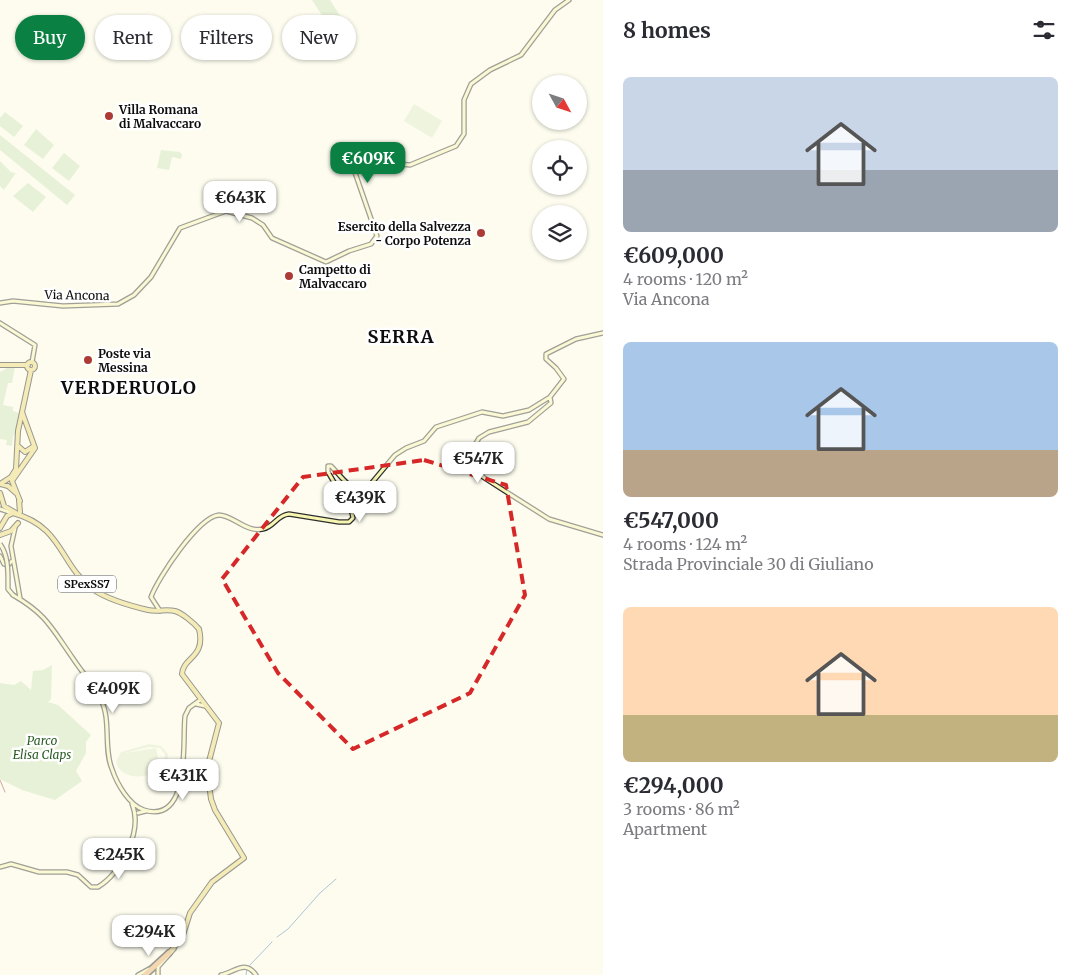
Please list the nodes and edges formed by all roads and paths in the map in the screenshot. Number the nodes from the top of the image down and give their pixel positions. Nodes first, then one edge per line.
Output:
1 (569, 0) edge
2 (0, 303) edge
3 (0, 323) edge
4 (603, 333) edge
5 (32, 362) junction
6 (0, 365) edge
7 (28, 365) junction
8 (31, 370) junction
9 (550, 397) junction
10 (22, 411) junction
11 (18, 428) junction
12 (28, 428) junction
13 (17, 444) junction
14 (34, 444) junction
15 (1, 483) edge
16 (0, 493) edge
17 (20, 501) junction
18 (0, 509) edge
19 (13, 513) junction
20 (20, 514) junction
21 (17, 524) joint
22 (0, 528) edge
23 (1, 535) edge
24 (603, 535) edge
25 (0, 544) edge
26 (0, 558) edge
27 (12, 559) junction
28 (20, 598) junction
29 (160, 611) junction
30 (197, 695) junction
31 (200, 700) junction
32 (195, 703) junction
33 (207, 708) junction
34 (137, 810) junction
35 (0, 867) edge
36 (175, 947) junction
37 (169, 953) junction
38 (138, 975) edge
39 (145, 975) edge
40 (158, 975) edge
41 (220, 975) edge
42 (256, 975) edge

1 - 2 main road, Via Ancona
3 - 5 main road
4 - 9 main road
5 - 7 main road
5 - 8 main road
6 - 7 main road
7 - 8 main road
8 - 10 main road
9 - 24 main road
9 - 29 main road
10 - 11 main road
10 - 12 main road
11 - 12 main road
11 - 13 main road
12 - 14 main road
13 - 14 main road
13 - 15 main road
14 - 17 main road
15 - 17 main road
16 - 20 main road
17 - 20 main road
18 - 19 main road, SPexSS7
19 - 20 main road, SPexSS7
19 - 22 main road
20 - 29 main road, SPexSS7
21 - 23 main road
21 - 27 main road
25 - 28 main road, bridge
26 - 27 main road
26 - 27 main road
27 - 28 main road
28 - 34 main road
29 - 30 main road
30 - 31 main road
30 - 32 main road
31 - 32 main road
31 - 33 main road
32 - 33 main road
32 - 34 main road
33 - 36 main road
34 - 35 main road
36 - 37 main road
36 - 40 main road
37 - 38 main road
37 - 39 highway
41 - 42 main road

